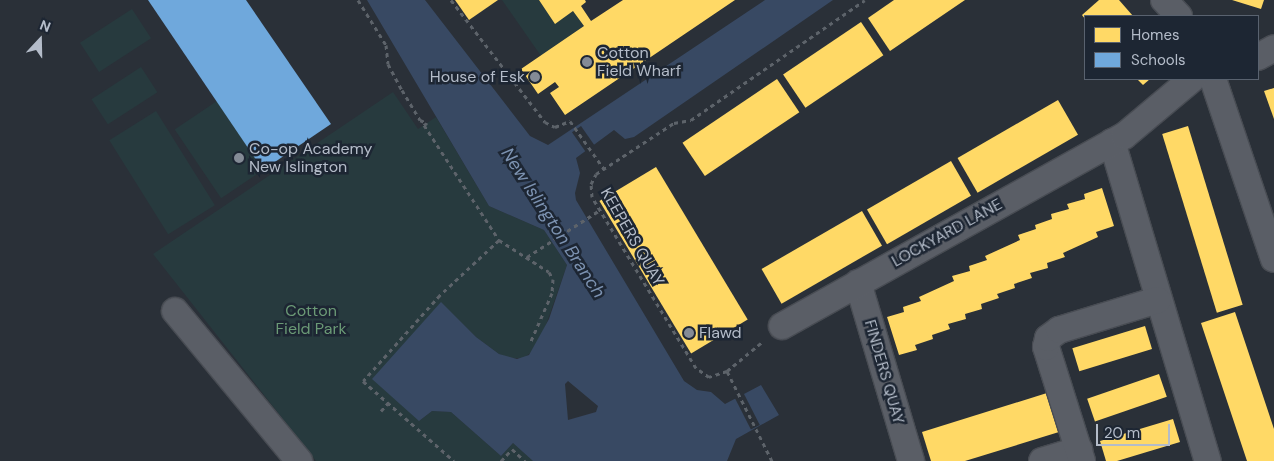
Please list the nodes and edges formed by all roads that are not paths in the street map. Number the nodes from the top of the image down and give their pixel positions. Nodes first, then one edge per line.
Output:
1 (1164, 0) edge
2 (1178, 15) edge
3 (1274, 48) edge
4 (1259, 56) edge
5 (1191, 80) edge
6 (1213, 80) edge
7 (1112, 142) junction
8 (1274, 259) edge
9 (858, 282) junction
10 (1158, 300) junction
11 (175, 311) dead end
12 (782, 326) road end
13 (1081, 455) edge
14 (299, 461) edge
15 (910, 461) edge
16 (1042, 461) edge
17 (1208, 461) edge

1 - 2 street
3 - 4 street
5 - 7 street, LOCKYARD LANE
6 - 8 street
7 - 9 street, LOCKYARD LANE
7 - 10 street
9 - 12 street, LOCKYARD LANE
9 - 15 street, FINDERS QUAY
10 - 13 street
10 - 17 street
11 - 14 street
13 - 16 street

